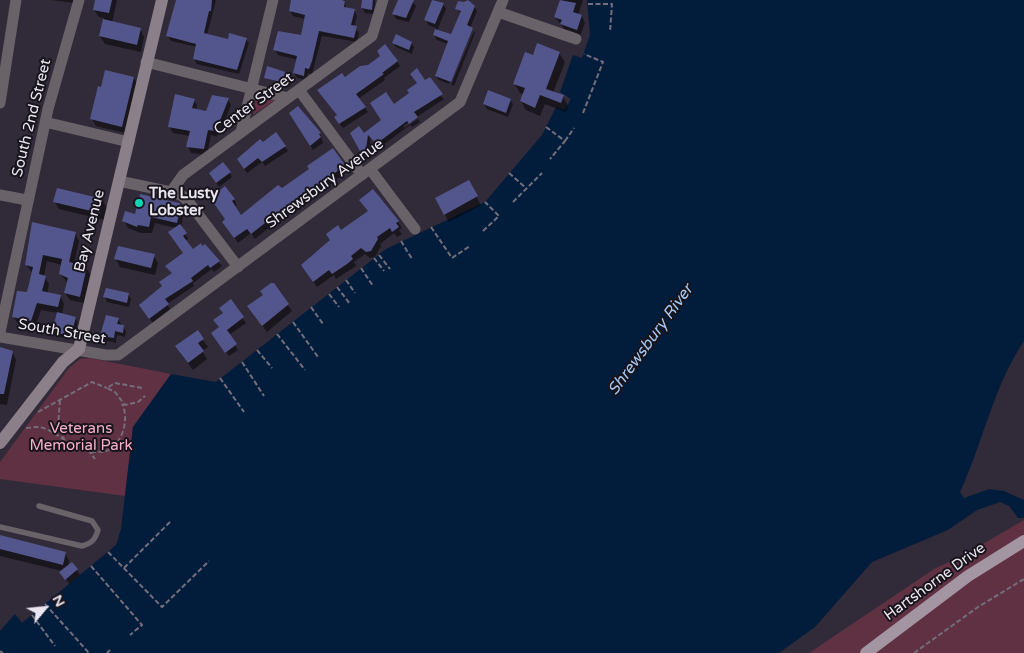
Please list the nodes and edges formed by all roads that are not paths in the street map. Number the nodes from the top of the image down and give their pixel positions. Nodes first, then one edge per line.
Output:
1 (16, 0) edge
2 (79, 0) edge
3 (162, 0) edge
4 (274, 0) edge
5 (383, 0) edge
6 (502, 0) edge
7 (498, 12) junction
8 (576, 39) dead end
9 (146, 62) junction
10 (250, 88) junction
11 (299, 90) junction
12 (288, 98) junction
13 (0, 103) edge
14 (45, 122) junction
15 (241, 132) junction
16 (129, 142) junction
17 (366, 172) junction
18 (119, 181) junction
19 (171, 192) junction
20 (0, 195) edge
21 (27, 200) junction
22 (415, 229) dead end
23 (238, 266) junction
24 (0, 332) edge
25 (0, 337) edge
26 (79, 349) junction
27 (118, 355) joint
28 (0, 443) edge
29 (39, 506) dead end
30 (0, 527) edge
31 (1024, 541) edge
32 (866, 653) edge

1 - 13 street
2 - 14 street, South 2nd Street
3 - 9 street, Bay Avenue
4 - 10 street
5 - 11 street, Center Street
6 - 7 street, Shrewsbury Avenue
7 - 8 street
7 - 17 street, Shrewsbury Avenue
9 - 10 street
9 - 16 street, Bay Avenue
10 - 12 street
10 - 15 street
11 - 12 street, Center Street
11 - 17 street
12 - 15 street, Center Street
14 - 16 street
14 - 21 street, South 2nd Street
15 - 19 street, Center Street
16 - 18 street, Bay Avenue
17 - 22 street
17 - 23 street, Shrewsbury Avenue
18 - 19 street
18 - 26 street, Bay Avenue
19 - 23 street
20 - 21 street
21 - 24 street, South 2nd Street
23 - 27 street, Shrewsbury Avenue
25 - 26 street, South Street
26 - 27 street, South Street
26 - 28 street
29 - 30 lane
31 - 32 main road, Hartshorne Drive

